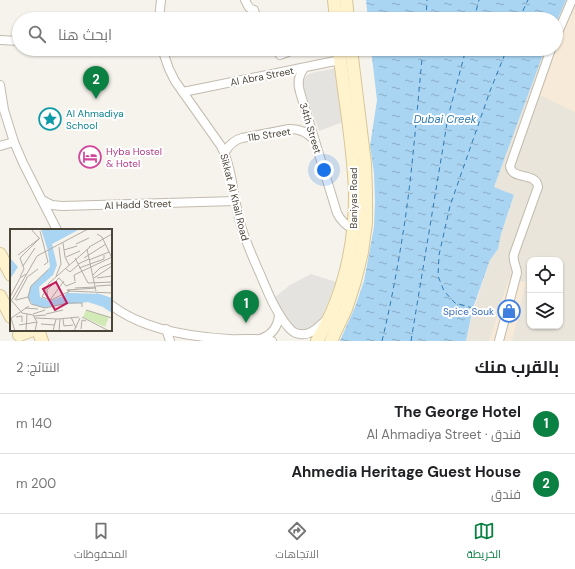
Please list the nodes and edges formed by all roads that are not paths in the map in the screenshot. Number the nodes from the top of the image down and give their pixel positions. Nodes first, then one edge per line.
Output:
1 (161, 0) edge
2 (246, 0) edge
3 (334, 0) edge
4 (346, 0) edge
5 (572, 0) edge
6 (160, 12) edge
7 (255, 12) edge
8 (335, 12) edge
9 (347, 12) edge
10 (563, 21) edge
11 (0, 40) edge
12 (12, 41) edge
13 (164, 56) edge
14 (336, 56) edge
15 (339, 56) edge
16 (352, 56) edge
17 (549, 56) edge
18 (304, 68) junction
19 (0, 85) edge
20 (183, 92) junction
21 (315, 141) junction
22 (14, 142) junction
23 (0, 146) edge
24 (225, 152) junction
25 (42, 200) junction
26 (235, 201) junction
27 (56, 229) edge
28 (353, 229) junction
29 (0, 254) edge
30 (10, 273) edge
31 (0, 296) edge
32 (112, 306) edge
33 (10, 315) edge
34 (279, 315) junction
35 (329, 316) junction
36 (166, 329) junction
37 (30, 331) edge
38 (38, 331) edge
39 (19, 335) edge
40 (190, 335) junction
41 (259, 339) junction
42 (42, 341) edge
43 (170, 341) edge
44 (183, 341) edge
45 (272, 341) edge
46 (317, 341) edge
47 (331, 341) edge
48 (499, 341) edge

1 - 6 street
2 - 7 street
3 - 8 main road
4 - 9 main road
5 - 10 street
11 - 12 street
13 - 20 street, Sikkat Al Khail Road
14 - 18 street, Al Abra Street
15 - 28 main road, Baniyas Road
16 - 47 main road, Baniyas Road
17 - 48 street
18 - 20 street, Al Abra Street
18 - 21 street, 34th Street
19 - 22 street
20 - 24 street, Sikkat Al Khail Road
21 - 24 street, 11b Street
21 - 28 street, 34th Street
22 - 23 street
22 - 25 street
24 - 26 street, Sikkat Al Khail Road
25 - 26 street, Al Hadd Street
25 - 27 street
26 - 34 street, Sikkat Al Khail Road
28 - 35 main road, Baniyas Road
29 - 30 main road
31 - 33 main road
32 - 36 street
34 - 35 street, Sikkat Al Khail Road
34 - 41 street
35 - 46 main road, Baniyas Road
36 - 40 street
36 - 43 street
37 - 39 main road
38 - 42 main road
40 - 41 street
40 - 44 street
41 - 45 street

